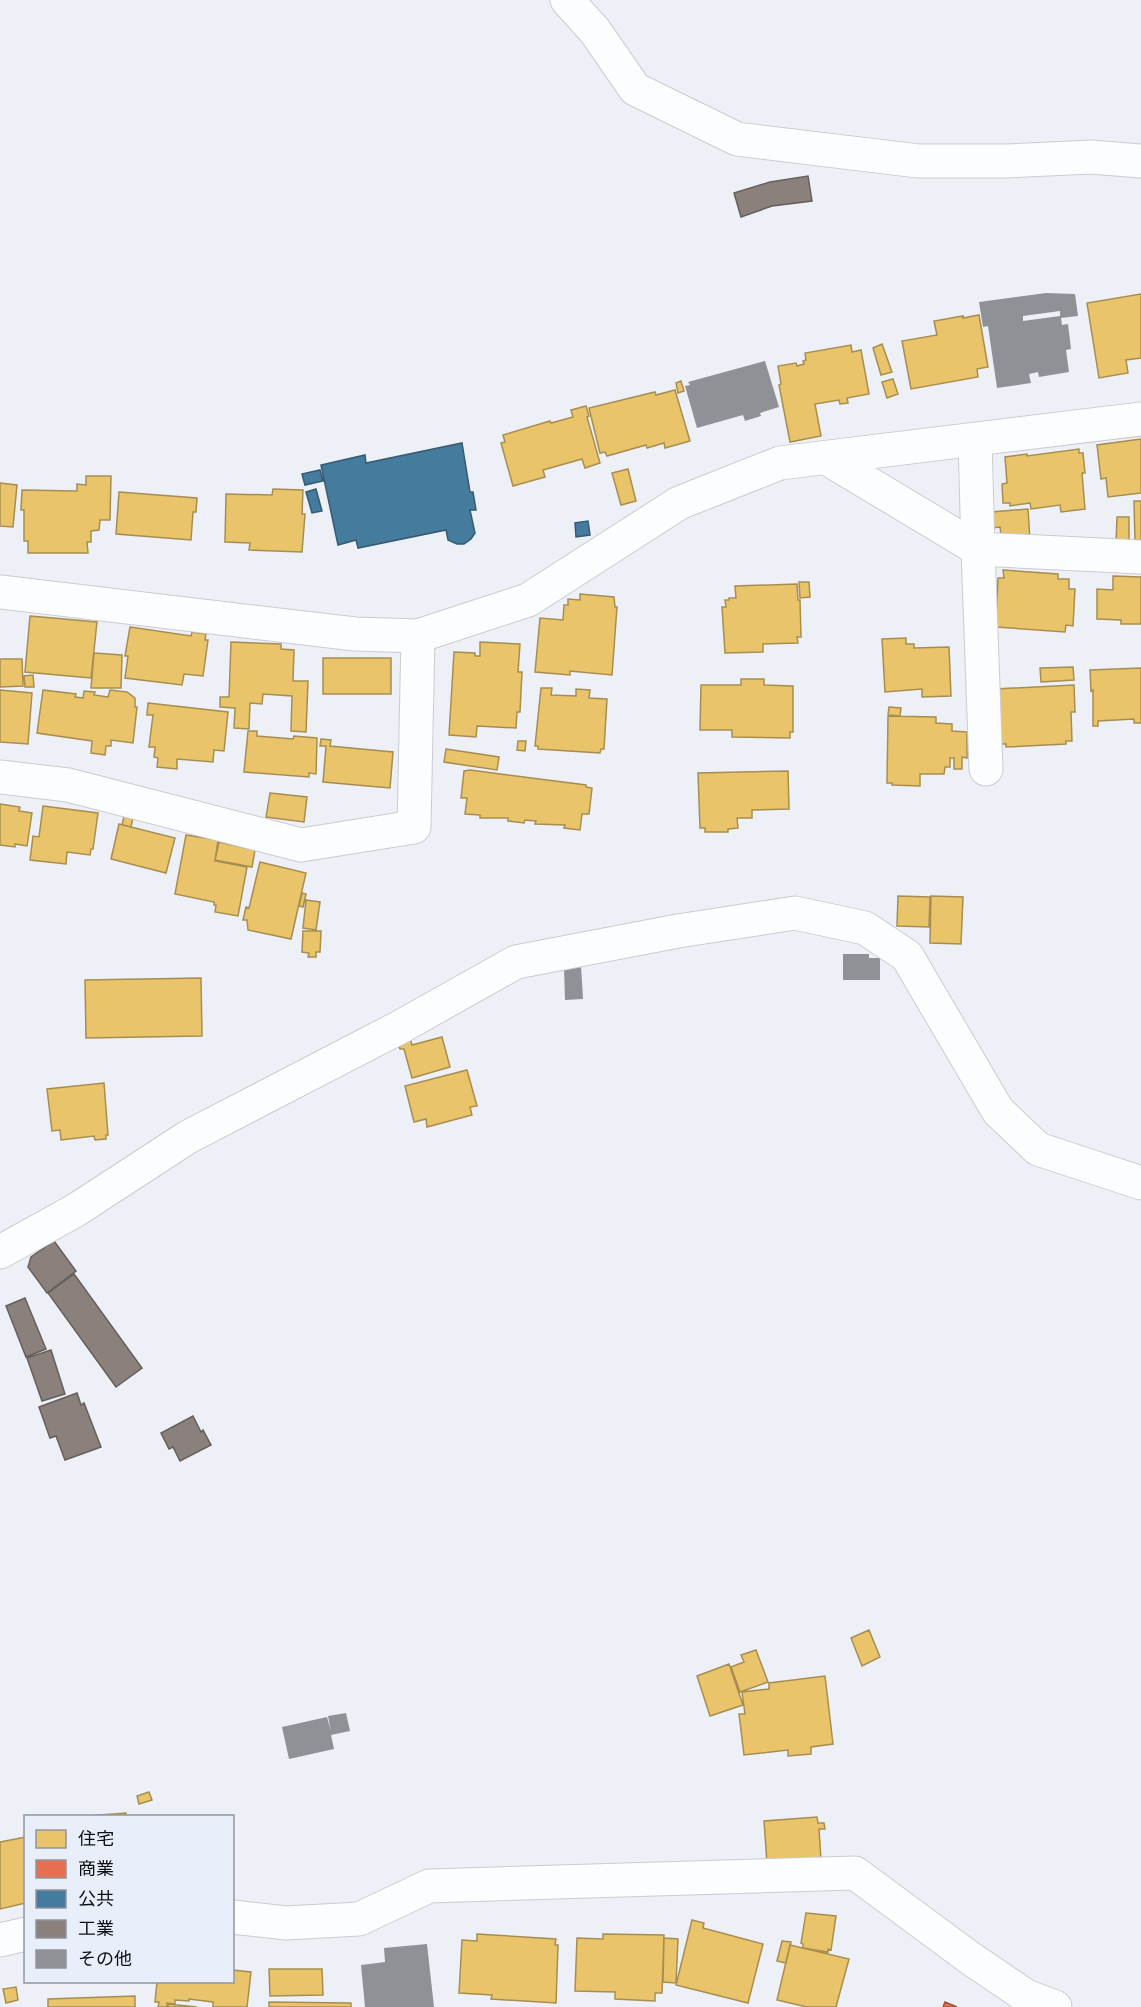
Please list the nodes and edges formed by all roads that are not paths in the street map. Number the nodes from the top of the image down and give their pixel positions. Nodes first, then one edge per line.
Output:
1 (567, 0) edge
2 (1141, 161) edge
3 (1141, 419) edge
4 (975, 440) junction
5 (828, 459) junction
6 (978, 549) junction
7 (1141, 557) edge
8 (0, 592) edge
9 (418, 636) junction
10 (986, 769) dead end
11 (0, 777) edge
12 (1141, 1184) edge
13 (0, 1252) edge
14 (234, 1917) edge
15 (24, 1934) edge
16 (0, 1940) edge
17 (1055, 2007) edge

1 - 2 street
3 - 4 street
4 - 5 street
4 - 6 street
5 - 6 street
5 - 9 street
6 - 7 street
6 - 10 street
8 - 9 street
9 - 11 street
12 - 13 street
14 - 17 street
15 - 16 street

